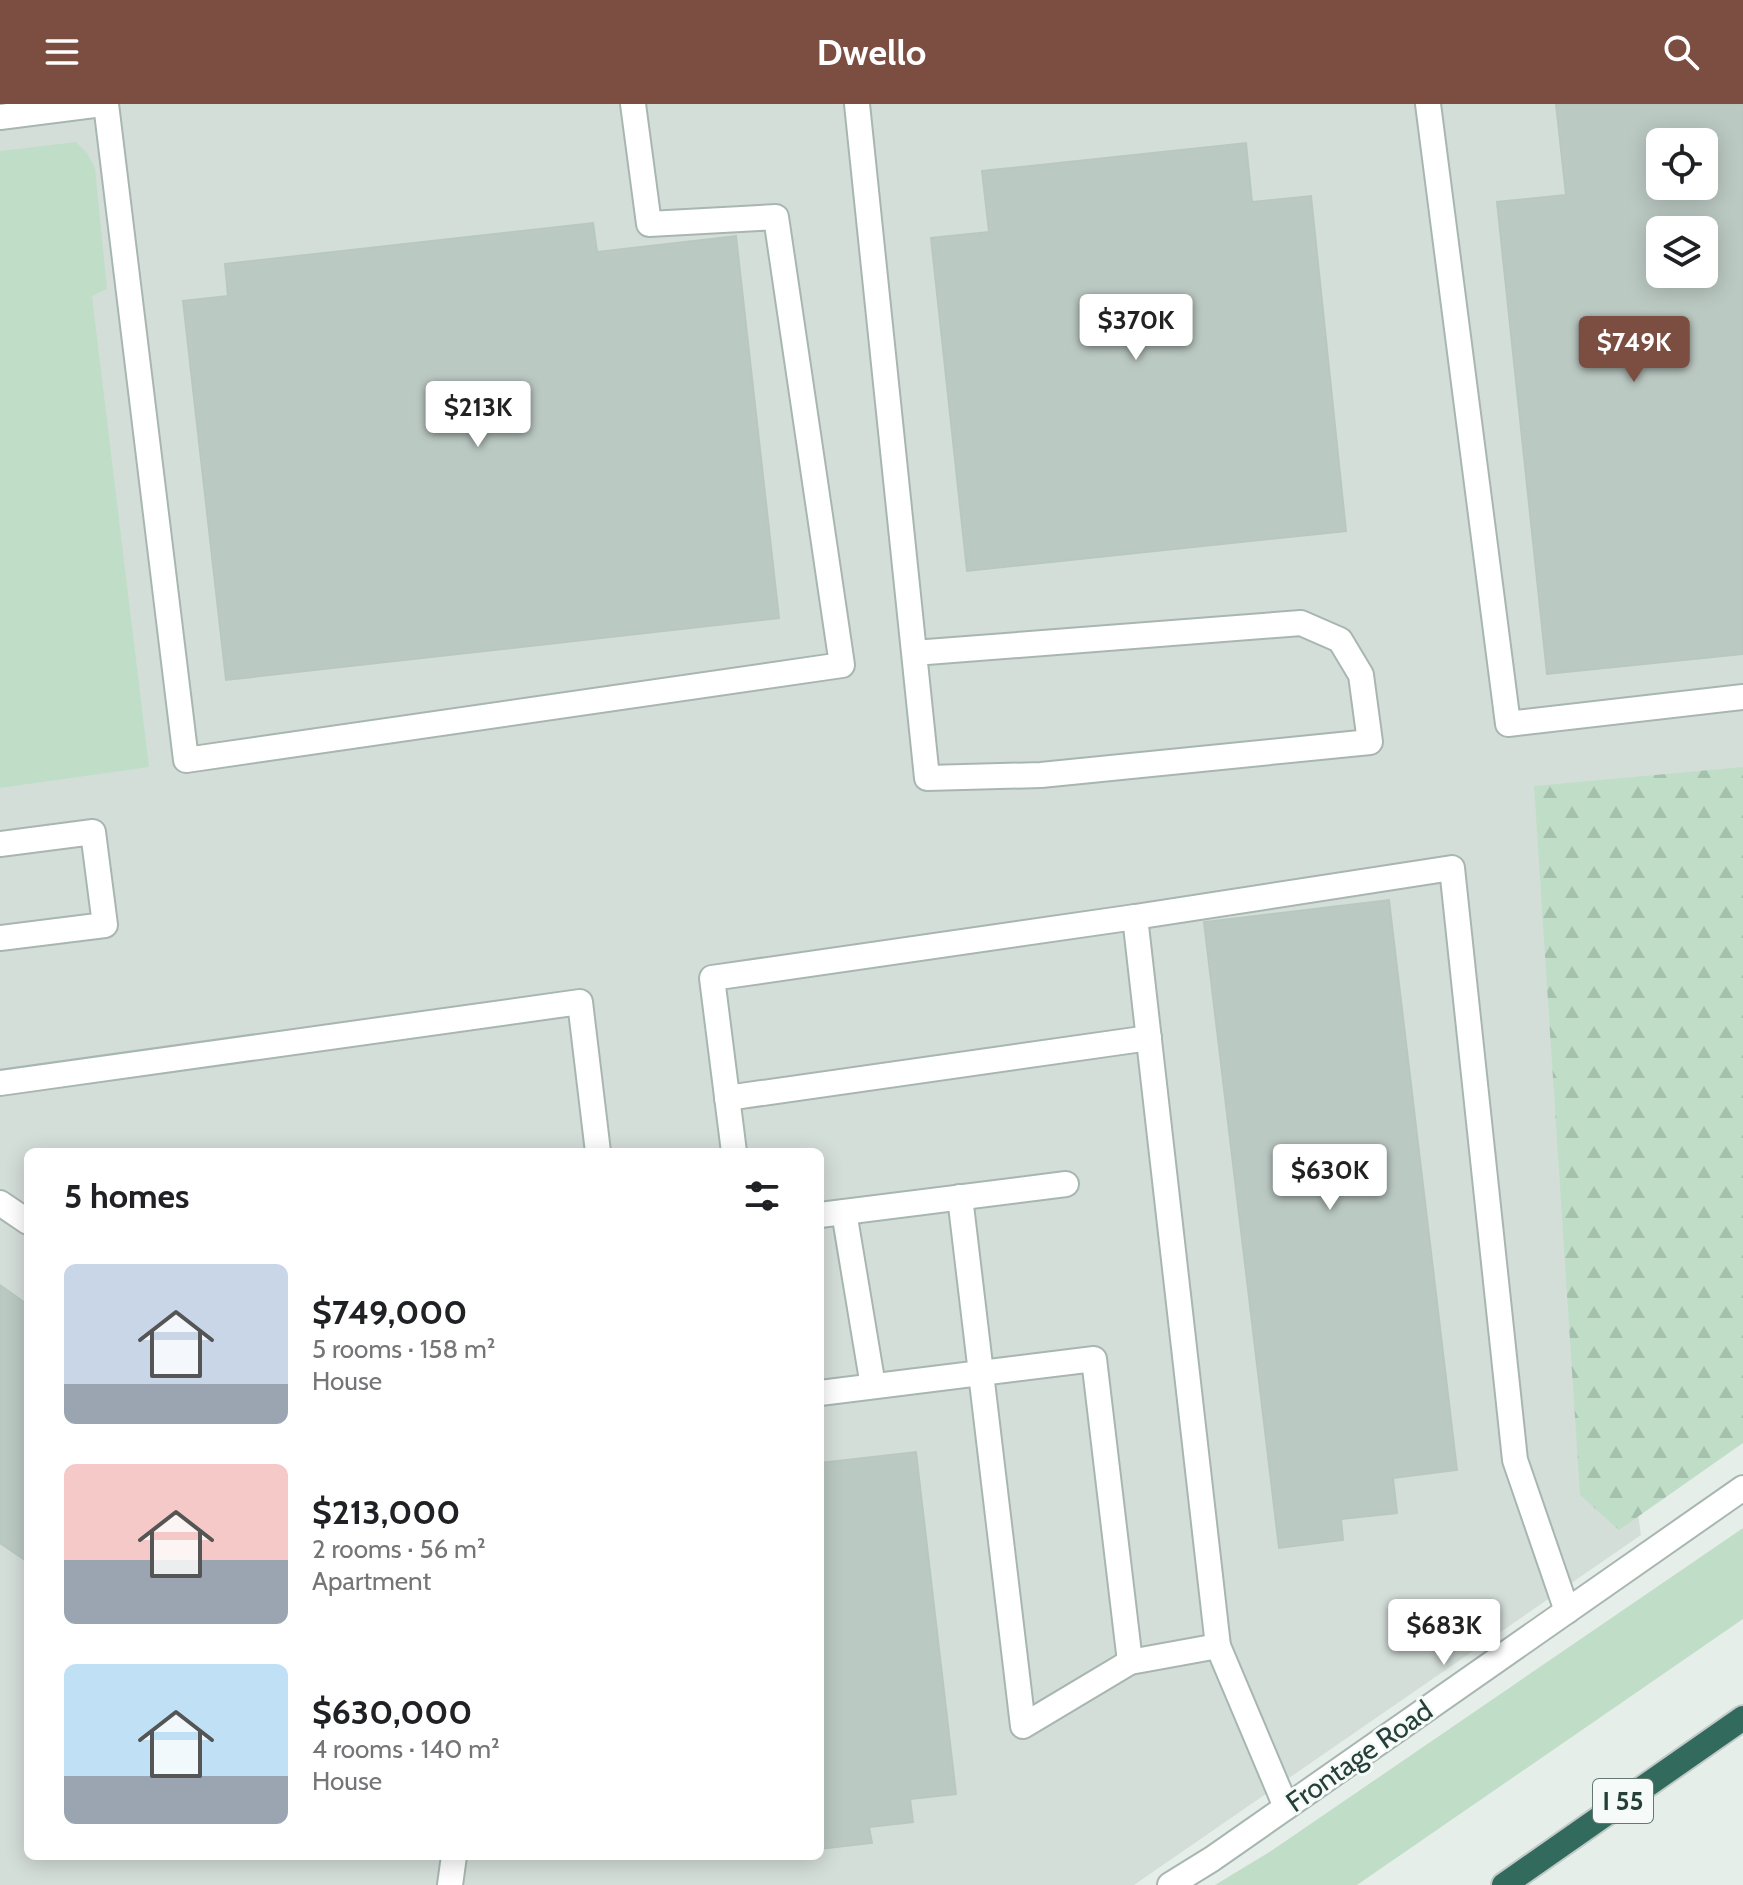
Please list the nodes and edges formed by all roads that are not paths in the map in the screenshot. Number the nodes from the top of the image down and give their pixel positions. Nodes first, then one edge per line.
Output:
1 (104, 104) edge
2 (633, 104) edge
3 (857, 104) edge
4 (1428, 104) edge
5 (0, 117) edge
6 (914, 653) junction
7 (1743, 697) edge
8 (0, 844) edge
9 (1135, 917) junction
10 (0, 938) edge
11 (1149, 1038) junction
12 (0, 1083) edge
13 (727, 1098) junction
14 (598, 1148) edge
15 (733, 1148) edge
16 (1066, 1184) dead end
17 (960, 1197) junction
18 (0, 1203) edge
19 (832, 1213) edge
20 (24, 1219) edge
21 (981, 1373) junction
22 (873, 1386) junction
23 (824, 1392) edge
24 (1743, 1488) edge
25 (1567, 1611) junction
26 (1218, 1646) junction
27 (1130, 1662) junction
28 (1743, 1718) edge
29 (1286, 1807) junction
30 (453, 1860) edge
31 (450, 1885) edge
32 (1170, 1885) edge
33 (1504, 1885) edge

1 - 2 street
1 - 5 street
3 - 6 street
4 - 7 street
6 - 6 street
8 - 10 street
9 - 11 street
9 - 13 street
9 - 25 street
11 - 13 street
11 - 26 street
12 - 14 street
13 - 15 street
16 - 17 street
17 - 19 street
17 - 21 street
18 - 20 street
19 - 22 street
21 - 22 street
21 - 27 street
21 - 27 street
22 - 23 street
24 - 25 street, Frontage Road
25 - 29 street, Frontage Road
26 - 27 street
26 - 29 street
28 - 33 highway, I 55
29 - 32 street, Frontage Road
30 - 31 street

